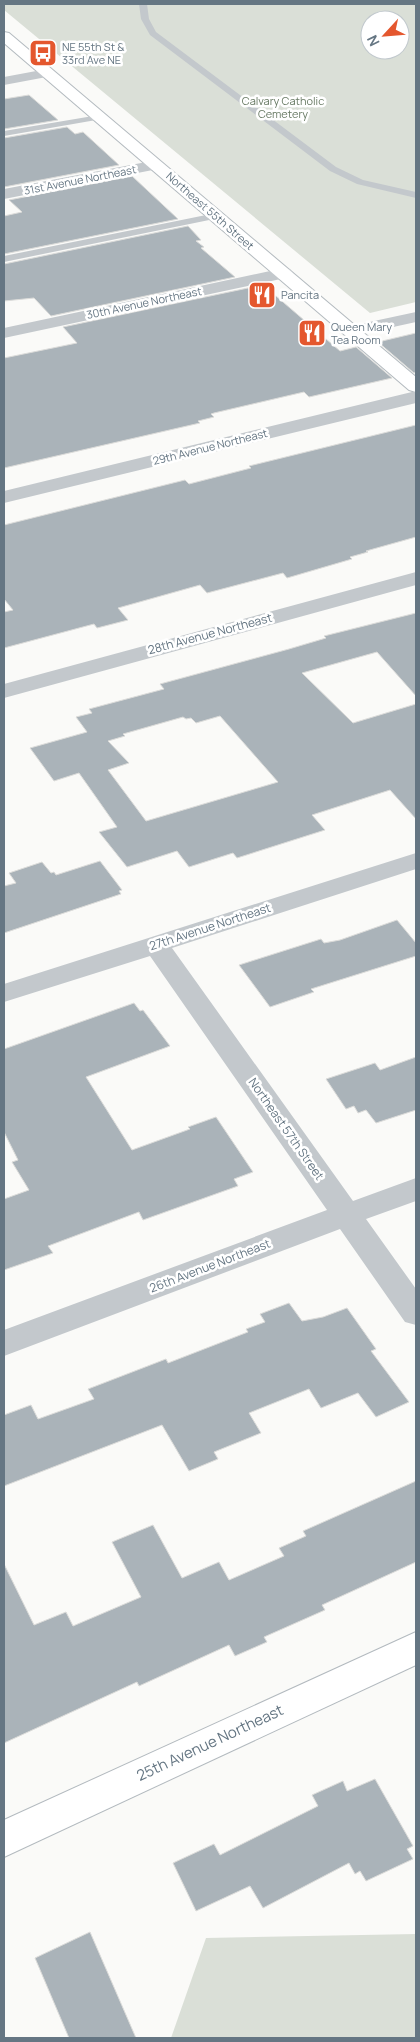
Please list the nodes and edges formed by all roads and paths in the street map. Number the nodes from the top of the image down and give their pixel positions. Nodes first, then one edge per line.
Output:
1 (142, 4) edge
2 (4, 36) edge
3 (47, 73) junction
4 (4, 81) edge
5 (99, 117) junction
6 (4, 134) edge
7 (157, 165) junction
8 (4, 194) edge
9 (416, 195) edge
10 (216, 216) junction
11 (4, 259) edge
12 (284, 273) junction
13 (416, 317) edge
14 (352, 331) junction
15 (4, 333) edge
16 (416, 386) edge
17 (416, 397) edge
18 (4, 497) edge
19 (416, 578) edge
20 (4, 691) edge
21 (416, 861) edge
22 (156, 945) junction
23 (4, 993) edge
24 (416, 1189) edge
25 (348, 1215) junction
26 (416, 1313) edge
27 (4, 1343) edge
28 (416, 1648) edge
29 (4, 1839) edge

1 - 9 lane
2 - 3 main road, Northeast 55th Street
3 - 4 street
3 - 5 main road, Northeast 55th Street
5 - 6 lane
5 - 7 main road, Northeast 55th Street
7 - 8 street, 31st Avenue Northeast
7 - 10 main road, Northeast 55th Street
10 - 11 lane
10 - 12 main road, Northeast 55th Street
12 - 14 main road, Northeast 55th Street
12 - 15 street, 30th Avenue Northeast
13 - 14 street
14 - 16 main road, Northeast 55th Street
17 - 18 street, 29th Avenue Northeast
19 - 20 street, 28th Avenue Northeast
21 - 22 street, 27th Avenue Northeast
22 - 23 street, 27th Avenue Northeast
22 - 25 street, Northeast 57th Street
24 - 25 street, 26th Avenue Northeast
25 - 26 street, Northeast 57th Street
25 - 27 street, 26th Avenue Northeast
28 - 29 main road, 25th Avenue Northeast

